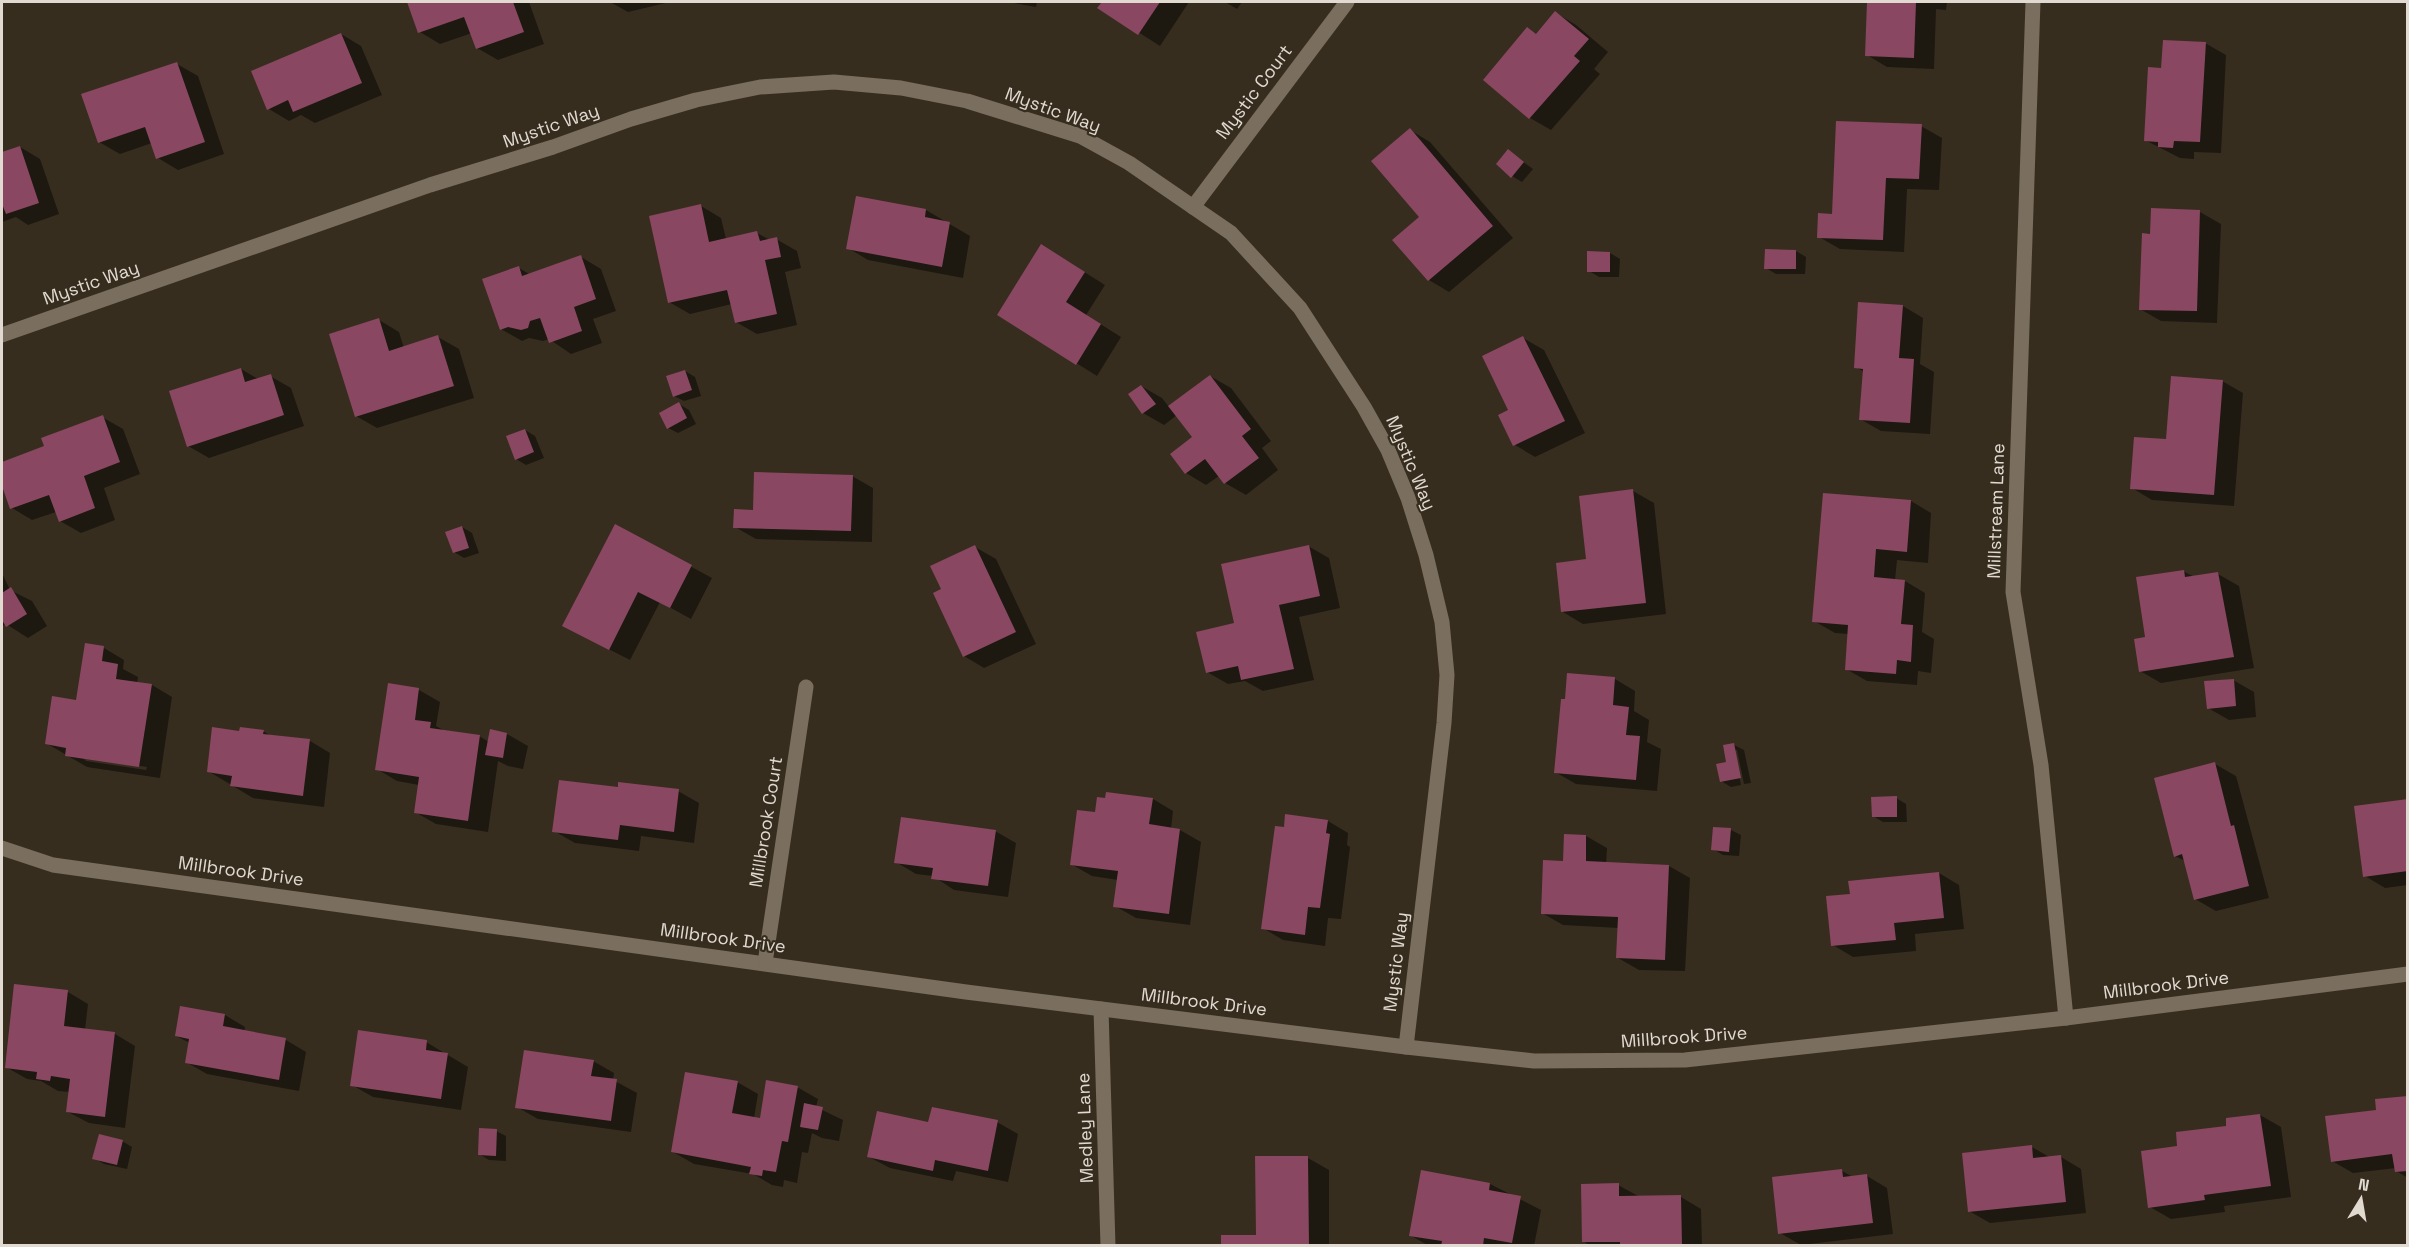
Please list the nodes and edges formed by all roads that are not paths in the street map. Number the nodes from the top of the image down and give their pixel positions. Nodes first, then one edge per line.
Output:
1 (1347, 2) edge
2 (2033, 2) edge
3 (1193, 207) junction
4 (2, 335) edge
5 (806, 687) dead end
6 (2, 848) edge
7 (765, 963) junction
8 (2408, 974) edge
9 (1101, 1009) junction
10 (2066, 1018) junction
11 (1406, 1047) junction
12 (1108, 1245) edge

1 - 3 street, Mystic Court
2 - 10 street, Millstream Lane
3 - 4 street, Mystic Way
3 - 11 street, Mystic Way
5 - 7 street, Millbrook Court
6 - 7 street, Millbrook Drive
7 - 9 street, Millbrook Drive
8 - 10 street, Millbrook Drive
9 - 11 street, Millbrook Drive
9 - 12 street, Medley Lane
10 - 11 street, Millbrook Drive

